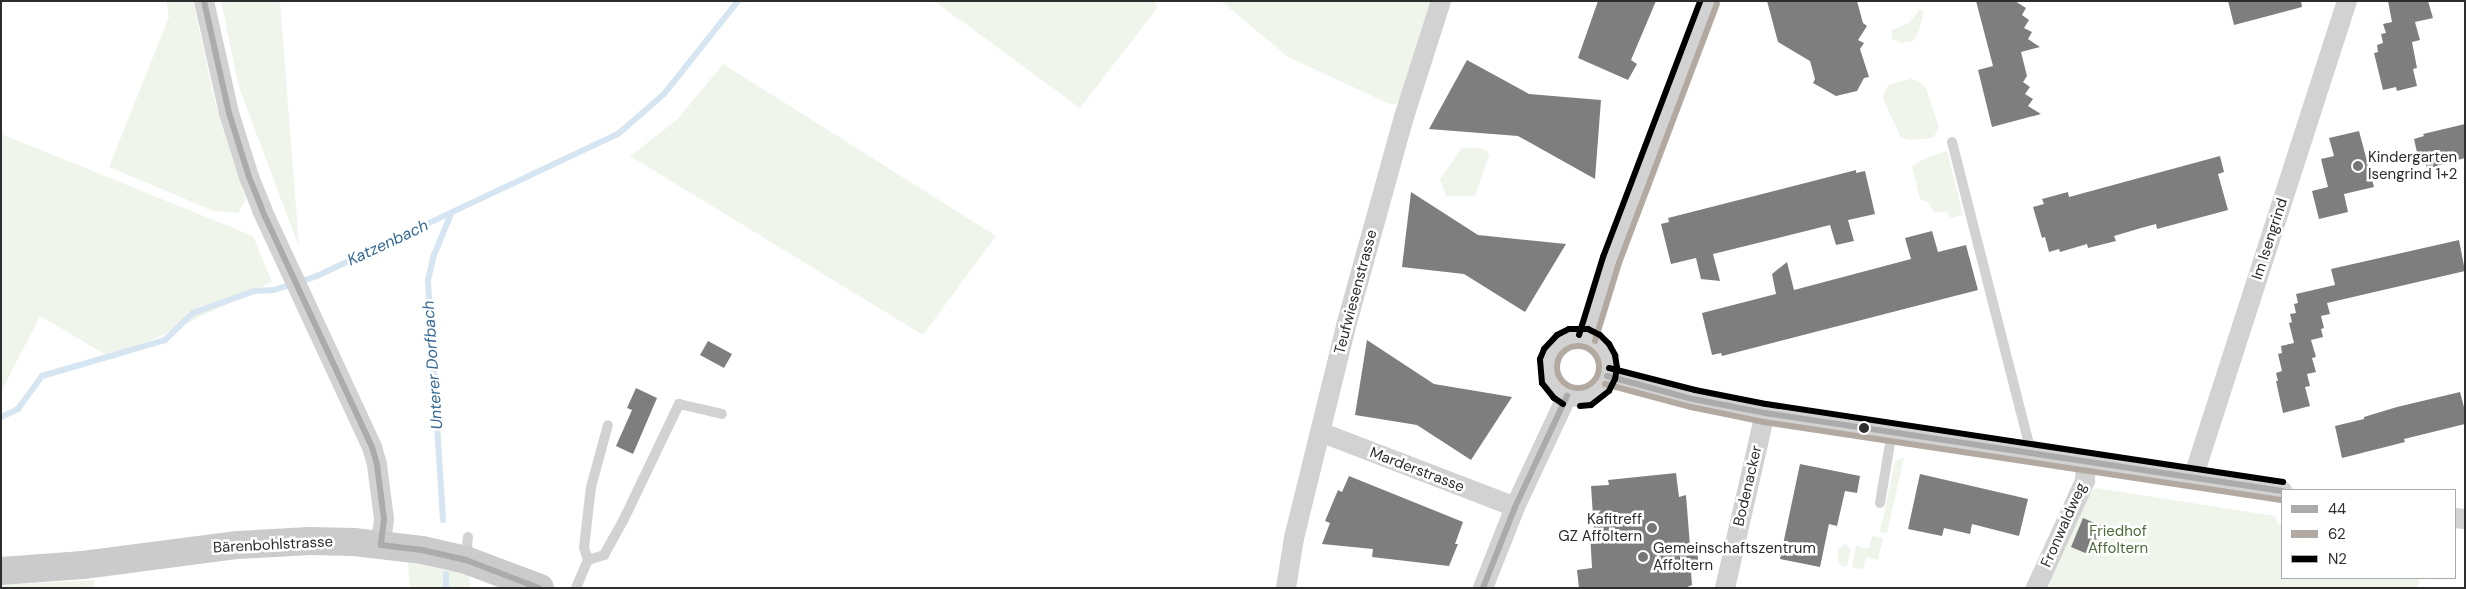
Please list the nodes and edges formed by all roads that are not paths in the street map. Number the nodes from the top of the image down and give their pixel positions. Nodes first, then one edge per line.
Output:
1 (204, 1) edge
2 (1441, 1) edge
3 (1709, 1) edge
4 (2347, 1) edge
5 (1952, 142) dead end
6 (1587, 338) junction
7 (1607, 376) junction
8 (1568, 396) junction
9 (1765, 413) junction
10 (722, 414) dead end
11 (608, 425) dead end
12 (1320, 432) junction
13 (1892, 432) junction
14 (2031, 453) junction
15 (2086, 461) junction
16 (2193, 478) junction
17 (2281, 491) edge
18 (1880, 503) dead end
19 (1515, 507) junction
20 (381, 545) junction
21 (588, 560) junction
22 (1, 571) edge
23 (540, 588) edge
24 (576, 588) edge
25 (1286, 588) edge
26 (1483, 588) edge
27 (1724, 588) edge
28 (2036, 588) edge

1 - 20 street
2 - 12 street, Teufwiesenstrasse
3 - 6 street
4 - 16 street, Im Isengrind
5 - 14 lane
6 - 7 street
6 - 8 street
7 - 8 street
7 - 9 street
8 - 19 street
9 - 13 street
9 - 27 street, Bodenacker
10 - 21 lane
11 - 21 lane
12 - 19 street, Marderstrasse
12 - 25 street, Teufwiesenstrasse
13 - 14 street
13 - 18 lane
14 - 15 street
15 - 16 street
15 - 28 street, Fronwaldweg
16 - 17 street
19 - 26 street
20 - 22 street, Bärenbohlstrasse
20 - 23 street, Bärenbohlstrasse
21 - 24 lane

